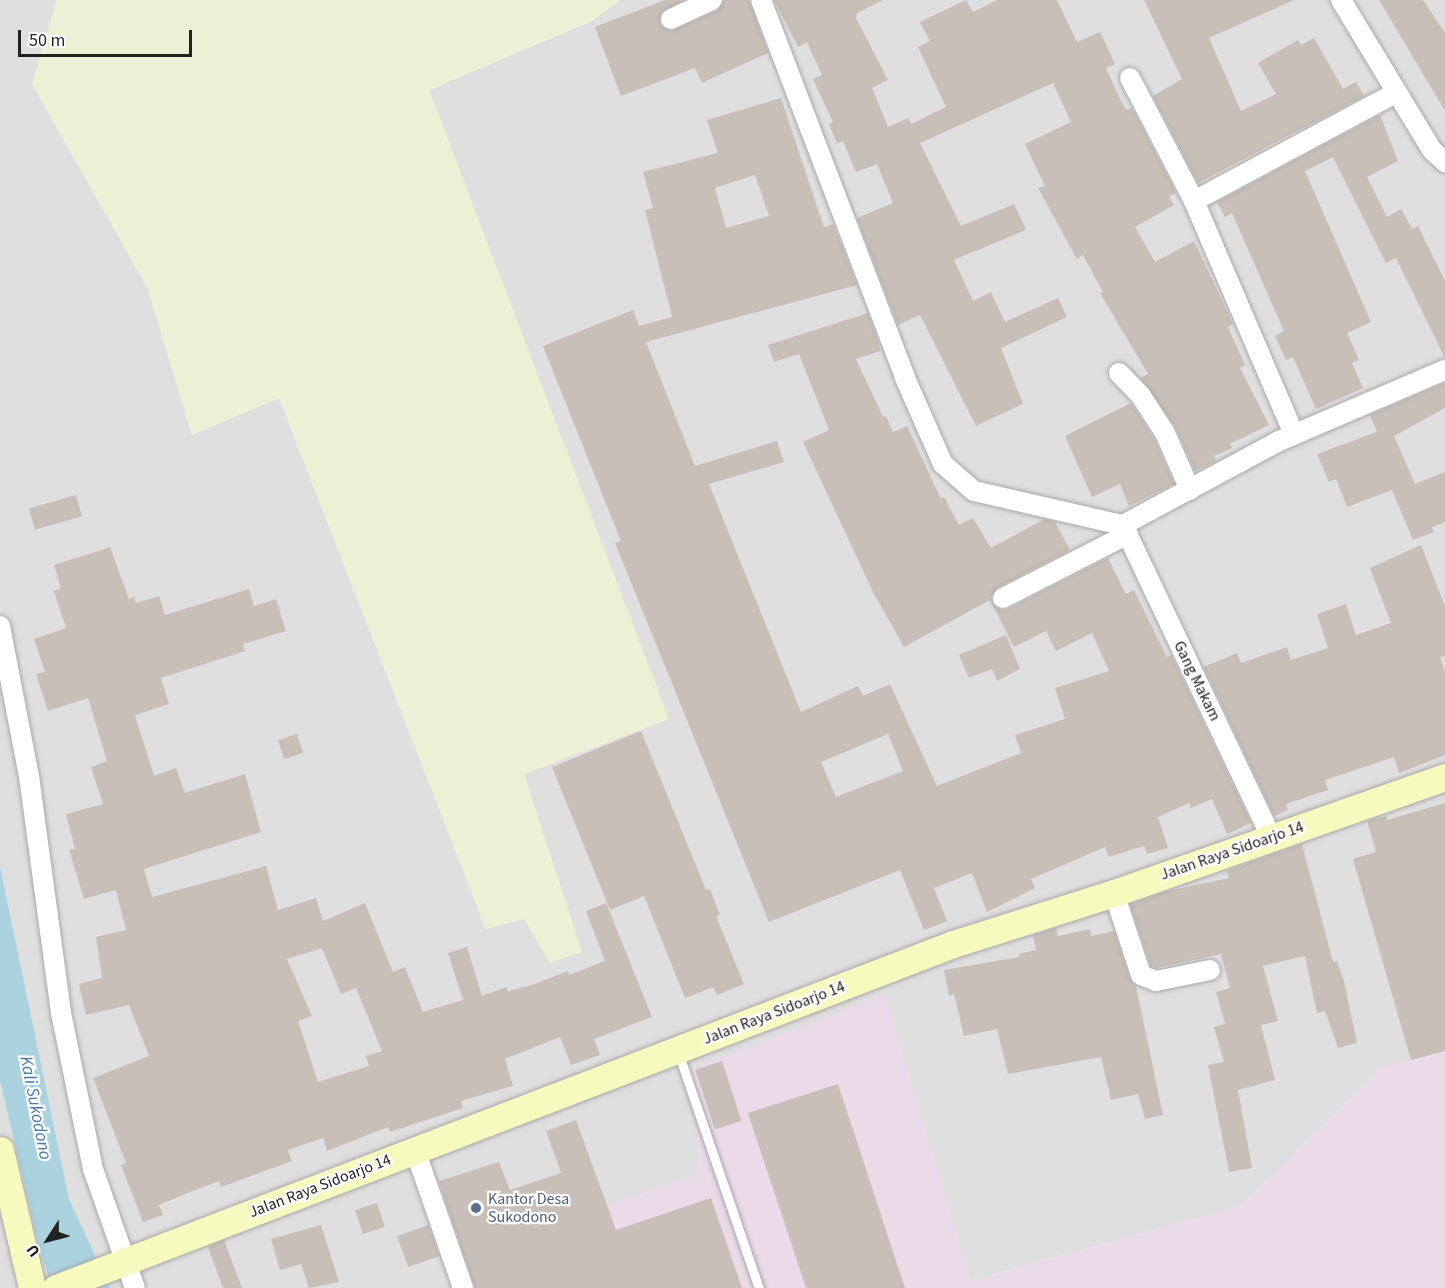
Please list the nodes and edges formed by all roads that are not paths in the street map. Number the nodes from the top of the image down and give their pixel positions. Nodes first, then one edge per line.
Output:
1 (712, 0) edge
2 (761, 0) edge
3 (1341, 0) edge
4 (671, 19) dead end
5 (1130, 78) dead end
6 (1397, 92) junction
7 (1445, 162) edge
8 (1194, 201) junction
9 (1445, 370) edge
10 (1119, 373) dead end
11 (1294, 434) junction
12 (1190, 490) junction
13 (1126, 530) junction
14 (1003, 598) dead end
15 (0, 626) edge
16 (1445, 777) edge
17 (1271, 837) junction
18 (1114, 893) junction
19 (1210, 970) dead end
20 (678, 1050) junction
21 (0, 1150) edge
22 (415, 1150) junction
23 (118, 1264) junction
24 (32, 1288) edge
25 (56, 1288) edge
26 (135, 1288) edge
27 (463, 1288) edge
28 (759, 1288) edge

1 - 4 street
2 - 13 street
3 - 6 street
5 - 8 street
6 - 7 street
6 - 8 street
8 - 11 street
9 - 11 street
10 - 12 street
11 - 12 street
12 - 13 street
13 - 14 street
13 - 17 street, Gang Makam
15 - 23 street
16 - 17 main road, Jalan Raya Sidoarjo 14
17 - 18 main road, Jalan Raya Sidoarjo 14
18 - 19 street
18 - 20 main road, Jalan Raya Sidoarjo 14
20 - 22 main road, Jalan Raya Sidoarjo 14
20 - 28 lane
21 - 24 main road
22 - 23 main road, Jalan Raya Sidoarjo 14
22 - 27 street
23 - 25 main road, Jalan Raya Sidoarjo 14
23 - 26 street

